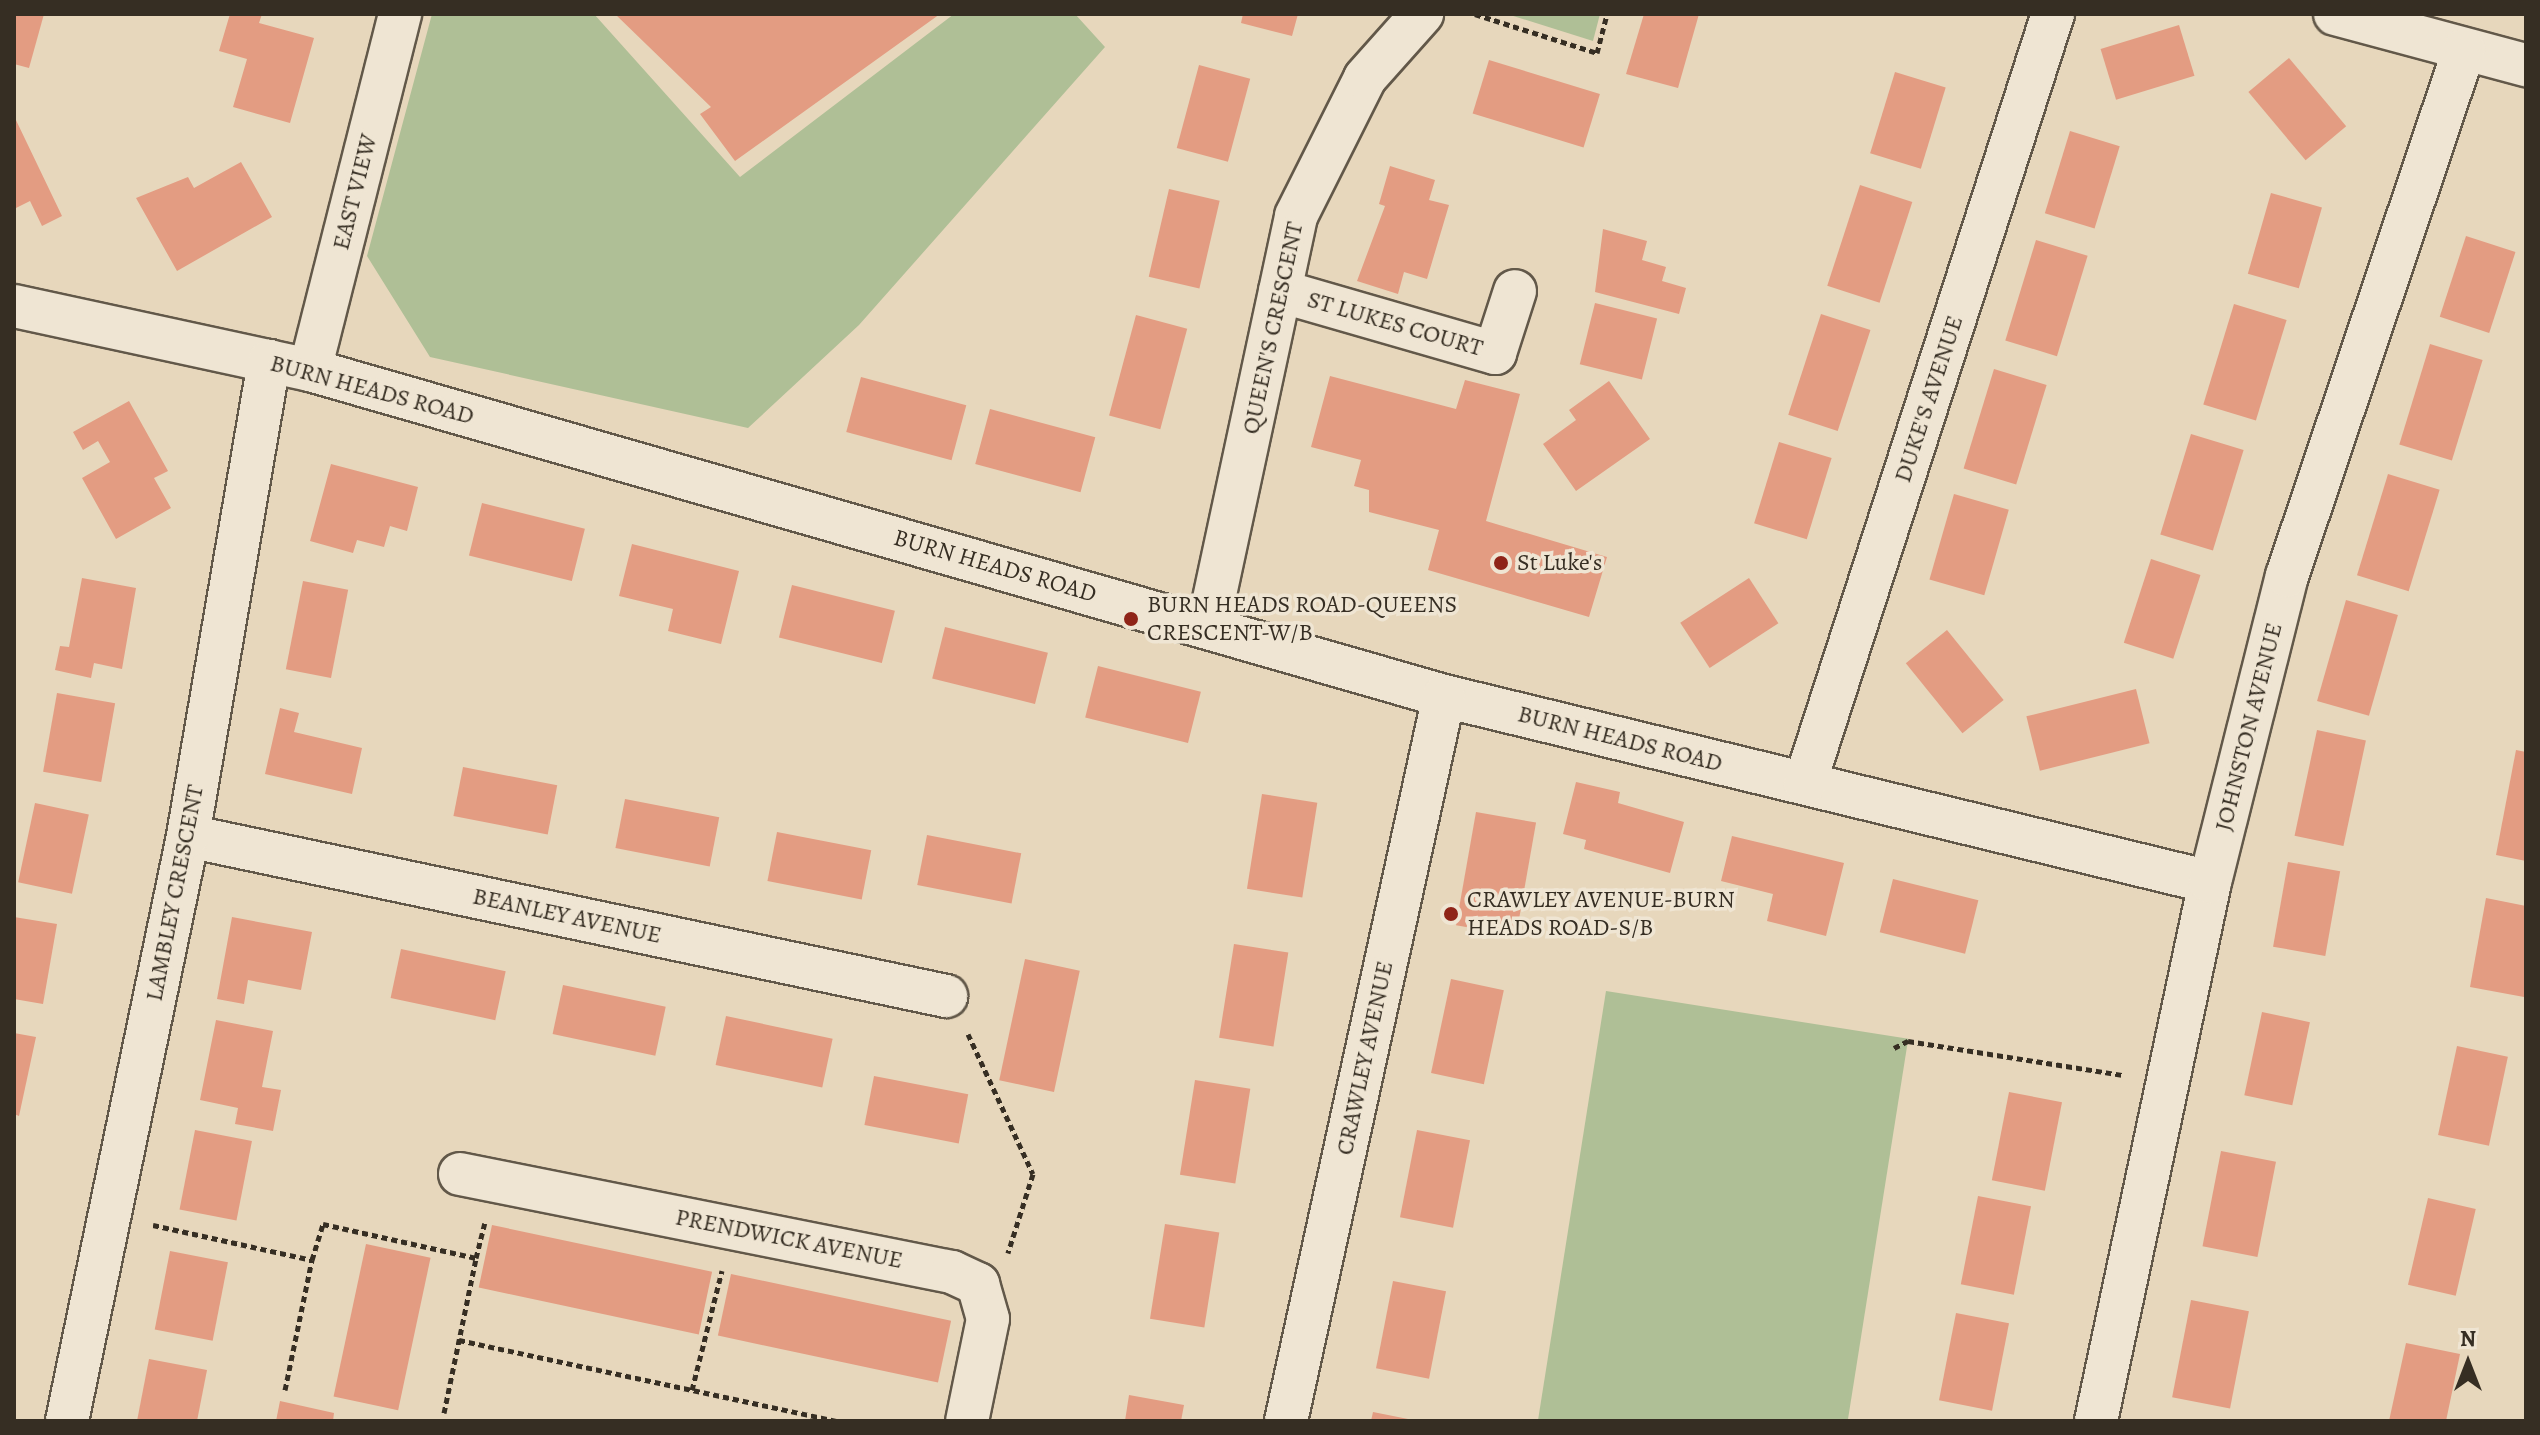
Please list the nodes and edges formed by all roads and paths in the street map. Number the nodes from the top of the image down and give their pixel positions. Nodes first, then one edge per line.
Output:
1 (400, 14) edge
2 (1422, 14) edge
3 (1475, 14) edge
4 (1607, 14) edge
5 (2053, 14) edge
6 (2335, 14) edge
7 (2464, 50) junction
8 (2526, 65) edge
9 (1280, 291) junction
10 (1515, 291) dead end
11 (14, 306) edge
12 (269, 361) junction
13 (310, 370) junction
14 (1208, 627) junction
15 (1444, 696) junction
16 (1805, 783) junction
17 (188, 836) junction
18 (2210, 882) junction
19 (946, 996) joint
20 (1894, 1048) dead end
21 (2172, 1082) junction
22 (478, 1177) joint
23 (109, 1216) junction
24 (733, 1228) junction
25 (476, 1258) junction
26 (312, 1260) junction
27 (988, 1319) junction
28 (459, 1340) junction
29 (285, 1390) dead end
30 (692, 1390) junction
31 (444, 1413) dead end
32 (67, 1421) edge
33 (837, 1421) edge
34 (967, 1421) edge
35 (1286, 1421) edge
36 (2096, 1421) edge

1 - 13 street, EAST VIEW
2 - 9 street, QUEEN'S CRESCENT
3 - 4 path
5 - 16 street, DUKE'S AVENUE
6 - 7 street
7 - 8 street
7 - 18 street, JOHNSTON AVENUE
9 - 10 street, ST LUKES COURT
9 - 14 street, QUEEN'S CRESCENT
11 - 12 street, BURN HEADS ROAD
12 - 13 street, BURN HEADS ROAD
12 - 17 street, LAMBLEY CRESCENT
13 - 14 street, BURN HEADS ROAD
14 - 15 street, BURN HEADS ROAD
15 - 16 street, BURN HEADS ROAD
15 - 35 street, CRAWLEY AVENUE
16 - 18 street, BURN HEADS ROAD
17 - 19 street, BEANLEY AVENUE
17 - 23 street, LAMBLEY CRESCENT
18 - 21 street, JOHNSTON AVENUE
19 - 27 path
20 - 21 path
21 - 36 street, JOHNSTON AVENUE
22 - 24 street, PRENDWICK AVENUE
22 - 25 path
23 - 26 path
23 - 32 street, LAMBLEY CRESCENT
24 - 27 street, PRENDWICK AVENUE
24 - 30 path
25 - 26 path
25 - 28 path
26 - 29 path
27 - 34 street
28 - 30 path
28 - 31 path
30 - 33 path

